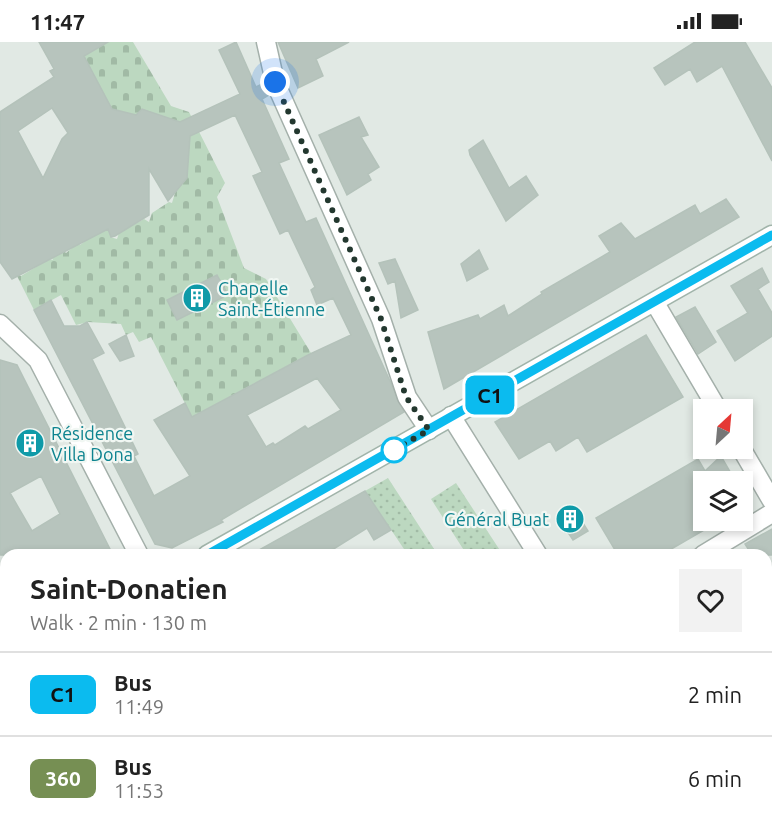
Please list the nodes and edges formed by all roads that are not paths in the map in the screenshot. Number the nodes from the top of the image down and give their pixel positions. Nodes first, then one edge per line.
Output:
1 (266, 42) edge
2 (772, 236) edge
3 (655, 303) junction
4 (0, 324) edge
5 (712, 399) edge
6 (451, 416) junction
7 (429, 430) junction
8 (747, 459) edge
9 (772, 501) edge
10 (772, 513) edge
11 (136, 549) edge
12 (218, 549) edge
13 (534, 549) edge
14 (714, 549) edge

1 - 7 street
2 - 3 street
3 - 5 street
3 - 6 street
4 - 11 street
6 - 7 street
6 - 13 street
7 - 12 street
8 - 9 street
10 - 14 street

